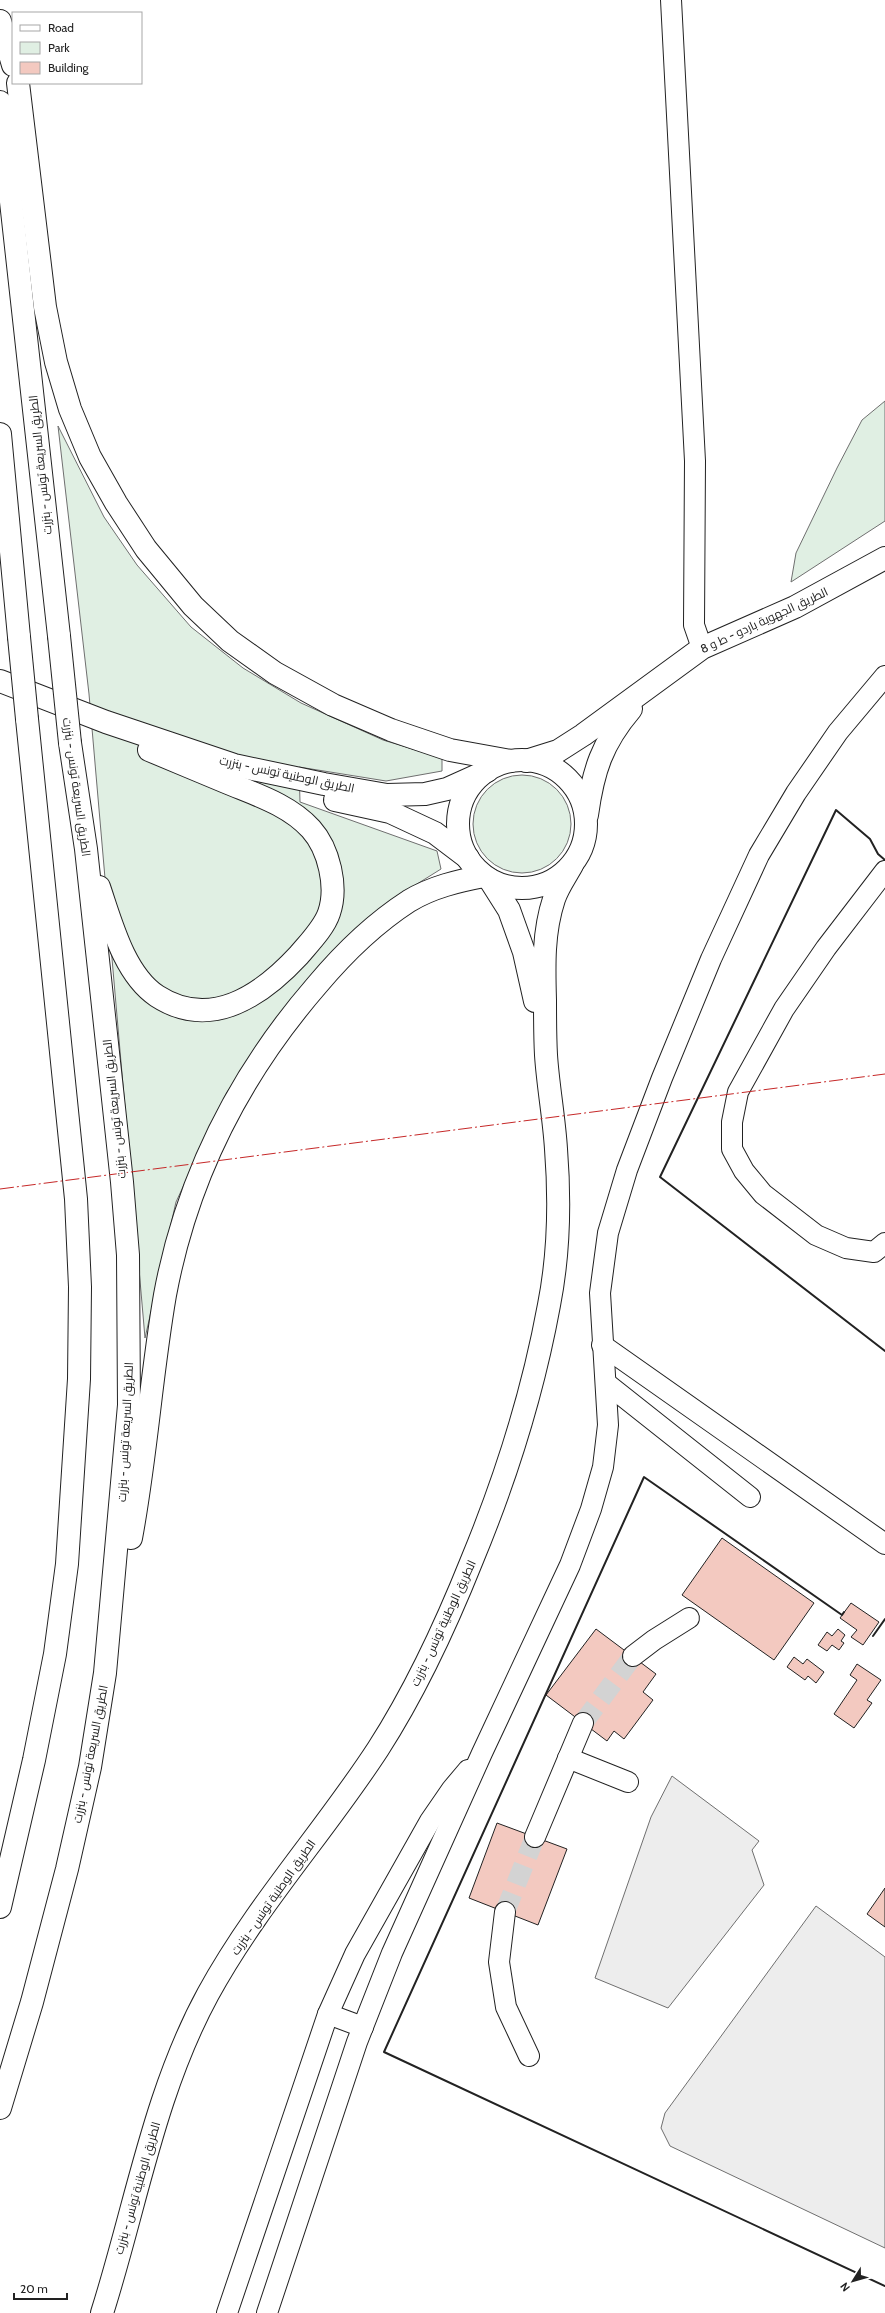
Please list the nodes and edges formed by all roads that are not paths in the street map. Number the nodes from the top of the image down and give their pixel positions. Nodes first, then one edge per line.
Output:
1 (671, 0) edge
2 (0, 21) edge
3 (12, 62) edge
4 (18, 84) edge
5 (0, 102) edge
6 (0, 434) edge
7 (0, 482) edge
8 (7, 519) junction
9 (885, 558) edge
10 (702, 648) junction
11 (885, 676) edge
12 (0, 681) edge
13 (647, 689) junction
14 (0, 696) edge
15 (149, 750) junction
16 (519, 761) junction
17 (487, 771) junction
18 (586, 821) junction
19 (86, 849) junction
20 (468, 858) junction
21 (572, 864) junction
22 (885, 871) edge
23 (487, 878) junction
24 (546, 1056) junction
25 (885, 1243) edge
26 (602, 1345) junction
27 (606, 1383) junction
28 (750, 1497) dead end
29 (885, 1544) edge
30 (689, 1618) dead end
31 (633, 1656) tunnel mouth
32 (105, 1673) junction
33 (583, 1723) tunnel mouth
34 (482, 1753) junction
35 (568, 1758) junction
36 (628, 1782) dead end
37 (535, 1837) tunnel mouth
38 (0, 1907) edge
39 (505, 1912) tunnel mouth
40 (328, 2014) junction
41 (363, 2028) junction
42 (529, 2056) dead end
43 (0, 2108) edge
44 (102, 2313) edge
45 (227, 2313) edge
46 (267, 2313) edge

1 - 10 street
2 - 3 main road
4 - 16 main road
5 - 19 main road, الطريق السريعة تونس - بنزرت, bridge
6 - 8 main road
7 - 8 main road
8 - 38 main road, bridge
9 - 10 main road, الطريق الجهوية باردو - ط و 8
10 - 13 main road, الطريق الجهوية باردو - ط و 8
11 - 26 street
12 - 17 main road, الطريق الوطنية تونس - بنزرت
13 - 16 main road, الطريق الجهوية باردو - ط و 8
13 - 18 main road, الطريق الجهوية باردو - ط و 8
14 - 15 main road, الطريق الوطنية تونس - بنزرت
15 - 19 main road
15 - 20 main road, الطريق الوطنية تونس - بنزرت
16 - 17 main road, الطريق الوطنية تونس - بنزرت
16 - 18 main road, الطريق الوطنية تونس - بنزرت
17 - 20 main road, الطريق الوطنية تونس - بنزرت
18 - 21 main road, الطريق الوطنية تونس - بنزرت
19 - 32 main road, الطريق السريعة تونس - بنزرت
20 - 23 main road, الطريق الوطنية تونس - بنزرت
21 - 23 main road, الطريق الوطنية تونس - بنزرت
21 - 24 main road, الطريق الوطنية تونس - بنزرت
22 - 25 street
23 - 24 main road, الطريق الوطنية تونس - بنزرت
23 - 32 main road
24 - 44 main road, الطريق الوطنية تونس - بنزرت
26 - 27 street
26 - 29 street
27 - 28 street
27 - 34 street
30 - 31 street
32 - 43 main road, الطريق السريعة تونس - بنزرت
33 - 35 street
34 - 40 street
34 - 41 street
35 - 36 street
35 - 37 street
39 - 42 street
40 - 41 street
40 - 45 street
41 - 46 street

